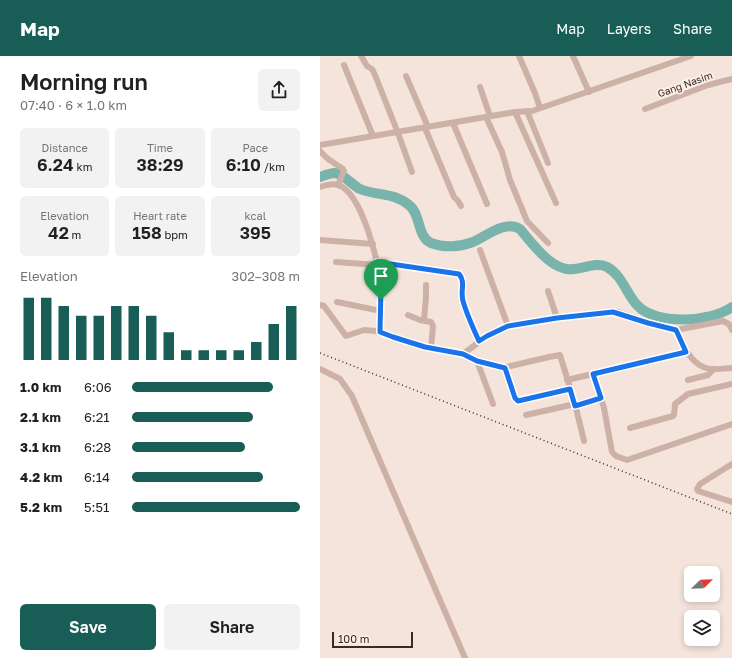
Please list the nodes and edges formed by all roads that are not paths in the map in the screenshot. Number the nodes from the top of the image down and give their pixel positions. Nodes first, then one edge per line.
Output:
1 (361, 56) edge
2 (519, 56) edge
3 (573, 56) edge
4 (691, 56) edge
5 (344, 65) dead end
6 (406, 76) dead end
7 (732, 79) edge
8 (480, 87) dead end
9 (589, 92) junction
10 (540, 108) junction
11 (645, 109) dead end
12 (527, 111) junction
13 (515, 112) junction
14 (488, 117) junction
15 (454, 123) junction
16 (426, 127) junction
17 (398, 133) junction
18 (373, 136) junction
19 (320, 145) edge
20 (320, 151) edge
21 (548, 163) dead end
22 (412, 172) dead end
23 (339, 183) junction
24 (320, 188) edge
25 (556, 203) dead end
26 (487, 204) dead end
27 (461, 206) dead end
28 (320, 240) edge
29 (548, 243) dead end
30 (373, 244) junction
31 (480, 250) dead end
32 (336, 262) dead end
33 (378, 263) junction
34 (426, 285) dead end
35 (548, 291) dead end
36 (337, 302) dead end
37 (320, 305) edge
38 (381, 310) junction
39 (408, 315) dead end
40 (557, 318) junction
41 (424, 320) junction
42 (508, 326) junction
43 (676, 330) junction
44 (732, 330) edge
45 (380, 332) junction
46 (479, 341) junction
47 (432, 348) junction
48 (686, 352) junction
49 (463, 354) junction
50 (477, 361) junction
51 (505, 368) junction
52 (732, 368) edge
53 (320, 369) edge
54 (714, 369) junction
55 (593, 374) junction
56 (567, 380) junction
57 (688, 380) dead end
58 (732, 384) edge
59 (570, 389) junction
60 (601, 398) junction
61 (493, 404) dead end
62 (575, 405) junction
63 (526, 415) dead end
64 (732, 424) edge
65 (630, 428) dead end
66 (584, 441) dead end
67 (732, 464) edge
68 (732, 502) edge
69 (465, 658) edge

1 - 17 street
2 - 10 street
3 - 9 street
4 - 9 street
5 - 18 street
6 - 16 street
7 - 11 street, Gang Nasim
8 - 14 street
9 - 10 street
10 - 12 street
12 - 13 street
12 - 21 street
13 - 14 street
13 - 25 street
14 - 15 street
14 - 29 street
15 - 16 street
15 - 26 street
16 - 17 street
16 - 27 street
17 - 18 street
17 - 22 street
18 - 19 street
20 - 23 street
23 - 24 street
23 - 30 street
28 - 30 street
30 - 33 street
31 - 42 street
32 - 33 street
33 - 38 street
33 - 46 street
34 - 41 street
35 - 40 street
36 - 38 street
37 - 45 street
38 - 45 street
39 - 41 street
40 - 42 street
40 - 43 street
41 - 47 street
42 - 46 street
43 - 44 street
43 - 48 street
45 - 47 street
46 - 49 street
47 - 49 street
48 - 54 street
48 - 55 street
49 - 50 street
50 - 51 street
50 - 61 street
51 - 56 street
51 - 59 street
52 - 54 street
53 - 69 street
54 - 57 street
55 - 56 street
55 - 60 street
56 - 59 street
58 - 65 street
59 - 62 street
60 - 62 street
60 - 64 street
62 - 63 street
62 - 66 street
67 - 68 street

